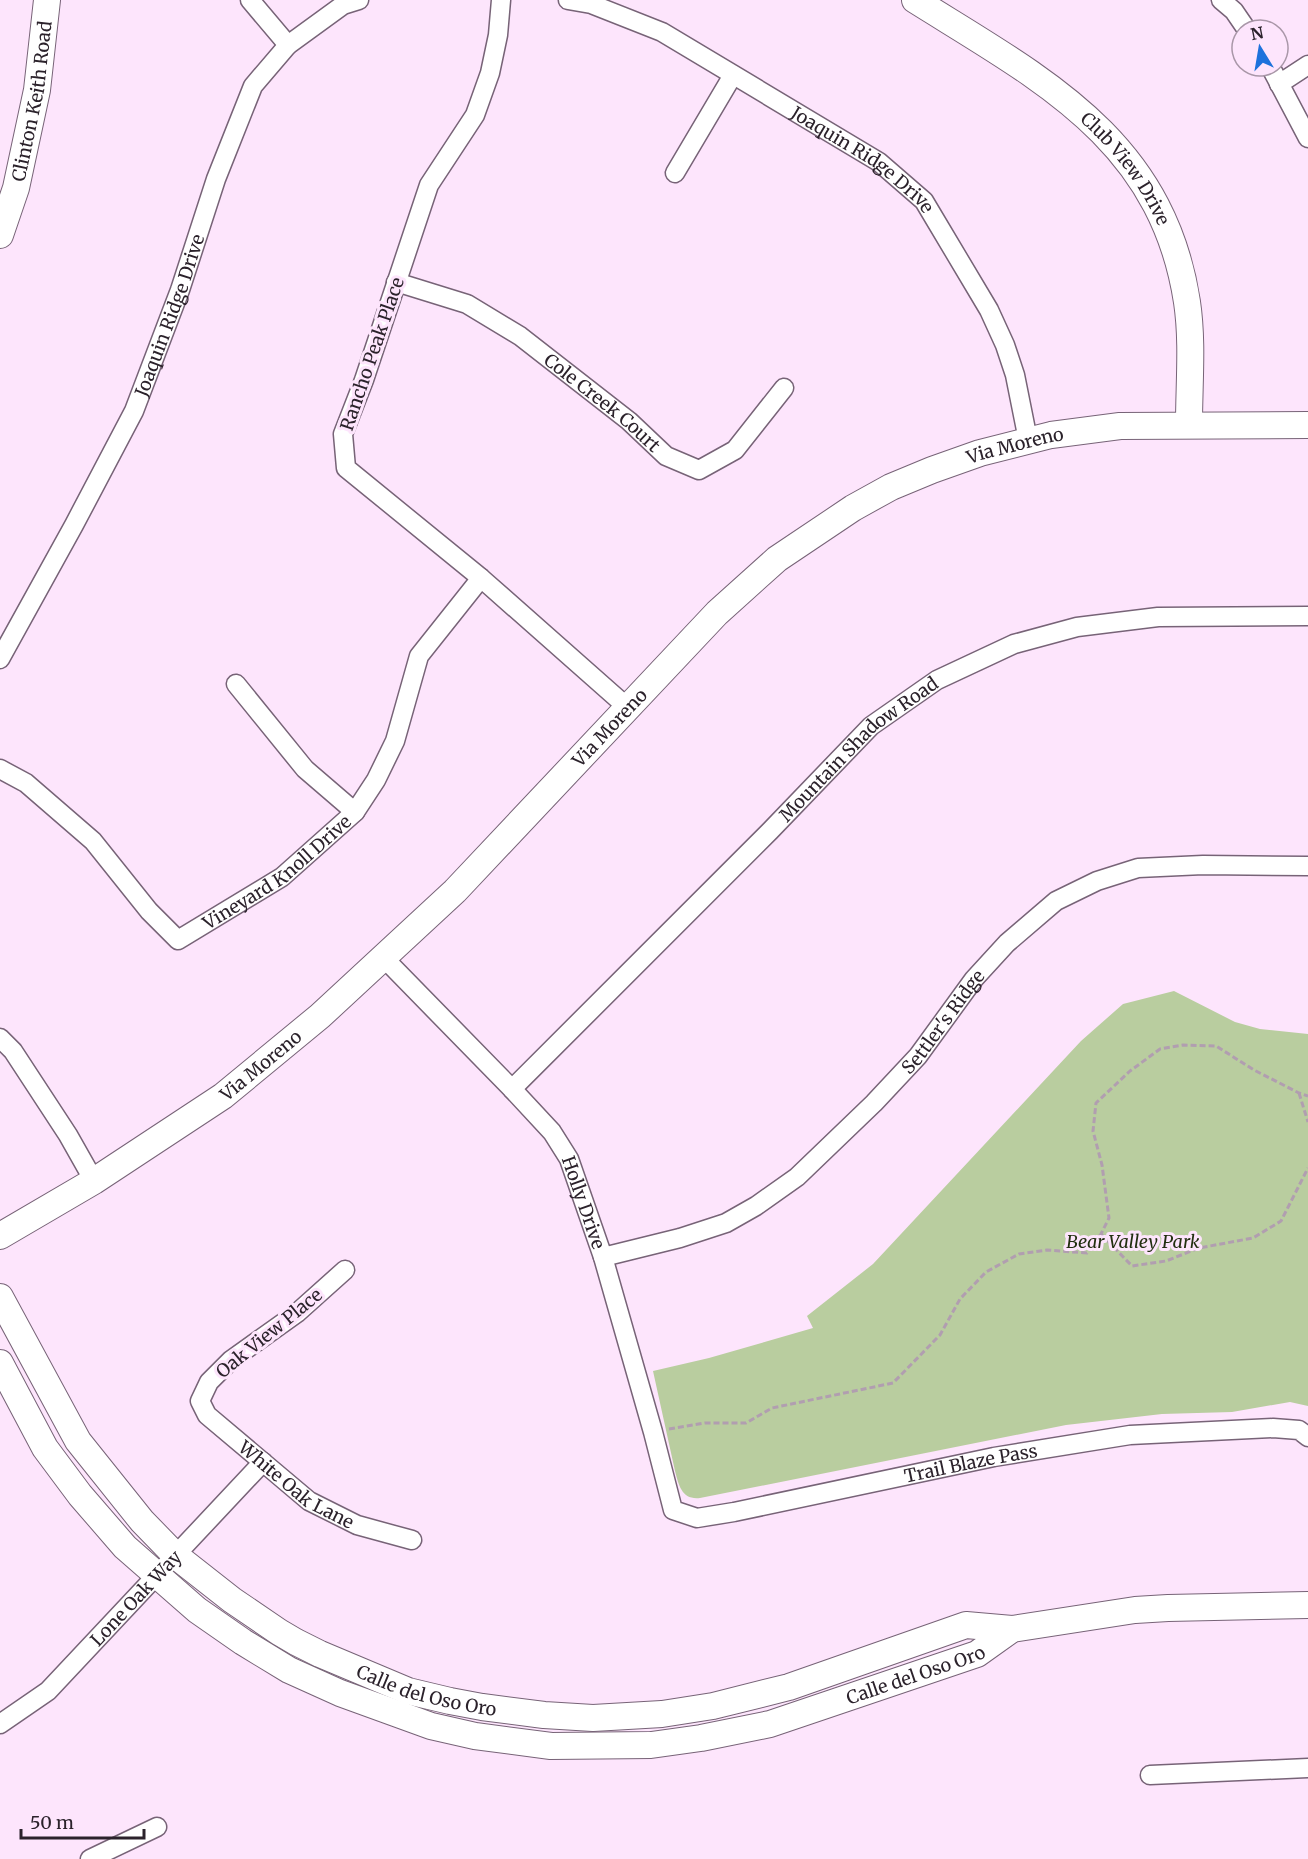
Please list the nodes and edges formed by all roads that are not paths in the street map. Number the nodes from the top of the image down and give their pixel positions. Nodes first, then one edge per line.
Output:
1 (47, 0) edge
2 (250, 0) edge
3 (359, 0) edge
4 (501, 0) edge
5 (568, 0) edge
6 (915, 0) edge
7 (1221, 0) edge
8 (1239, 18) edge
9 (288, 45) junction
10 (1308, 65) edge
11 (733, 75) junction
12 (1276, 78) edge
13 (1279, 84) junction
14 (1308, 138) edge
15 (675, 173) dead end
16 (0, 236) edge
17 (396, 282) junction
18 (784, 388) dead end
19 (1190, 424) junction
20 (1308, 425) edge
21 (1029, 440) junction
22 (481, 578) junction
23 (1308, 616) edge
24 (0, 659) edge
25 (236, 684) dead end
26 (627, 707) junction
27 (0, 769) edge
28 (355, 812) junction
29 (1308, 866) edge
30 (383, 957) junction
31 (0, 1038) edge
32 (512, 1089) junction
33 (94, 1181) junction
34 (0, 1236) edge
35 (603, 1257) junction
36 (345, 1270) dead end
37 (0, 1297) edge
38 (0, 1363) edge
39 (200, 1401) joint
40 (1308, 1437) edge
41 (263, 1462) junction
42 (673, 1510) joint
43 (412, 1540) dead end
44 (176, 1556) junction
45 (157, 1575) junction
46 (1308, 1605) edge
47 (1012, 1629) junction
48 (510, 1712) junction
49 (0, 1724) edge
50 (504, 1741) junction
51 (1308, 1768) edge
52 (1150, 1775) dead end
53 (157, 1827) dead end
54 (90, 1859) edge

1 - 16 main road, Clinton Keith Road
2 - 9 street
3 - 9 street, Joaquin Ridge Drive
4 - 17 street, Rancho Peak Place
5 - 11 street, Joaquin Ridge Drive
6 - 19 main road, Club View Drive
7 - 8 street
9 - 24 street, Joaquin Ridge Drive
10 - 13 street
11 - 15 street
11 - 21 street, Joaquin Ridge Drive
12 - 13 street
13 - 14 street
17 - 18 street, Cole Creek Court
17 - 22 street, Rancho Peak Place
19 - 20 main road, Via Moreno
19 - 21 main road, Via Moreno
21 - 26 main road, Via Moreno
22 - 26 street, Rancho Peak Place
22 - 28 street, Vineyard Knoll Drive
23 - 32 street, Mountain Shadow Road
25 - 28 street
26 - 30 main road, Via Moreno
27 - 28 street, Vineyard Knoll Drive
29 - 35 street, Settler's Ridge
30 - 32 street, Holly Drive
30 - 33 main road, Via Moreno
31 - 33 street
32 - 35 street, Holly Drive
33 - 34 main road, Via Moreno
35 - 42 street, Holly Drive
36 - 39 street, Oak View Place
37 - 44 main road, Calle del Oso Oro
38 - 45 main road, Calle del Oso Oro
39 - 41 street, White Oak Lane
40 - 42 street, Trail Blaze Pass
41 - 43 street, White Oak Lane
41 - 44 street, Lone Oak Way
44 - 45 street, Lone Oak Way
44 - 48 main road, Calle del Oso Oro
45 - 49 street, Lone Oak Way
45 - 50 main road, Calle del Oso Oro
46 - 47 main road, Calle del Oso Oro
47 - 48 main road, Calle del Oso Oro
47 - 50 main road, Calle del Oso Oro
48 - 50 main road
51 - 52 street
53 - 54 street

